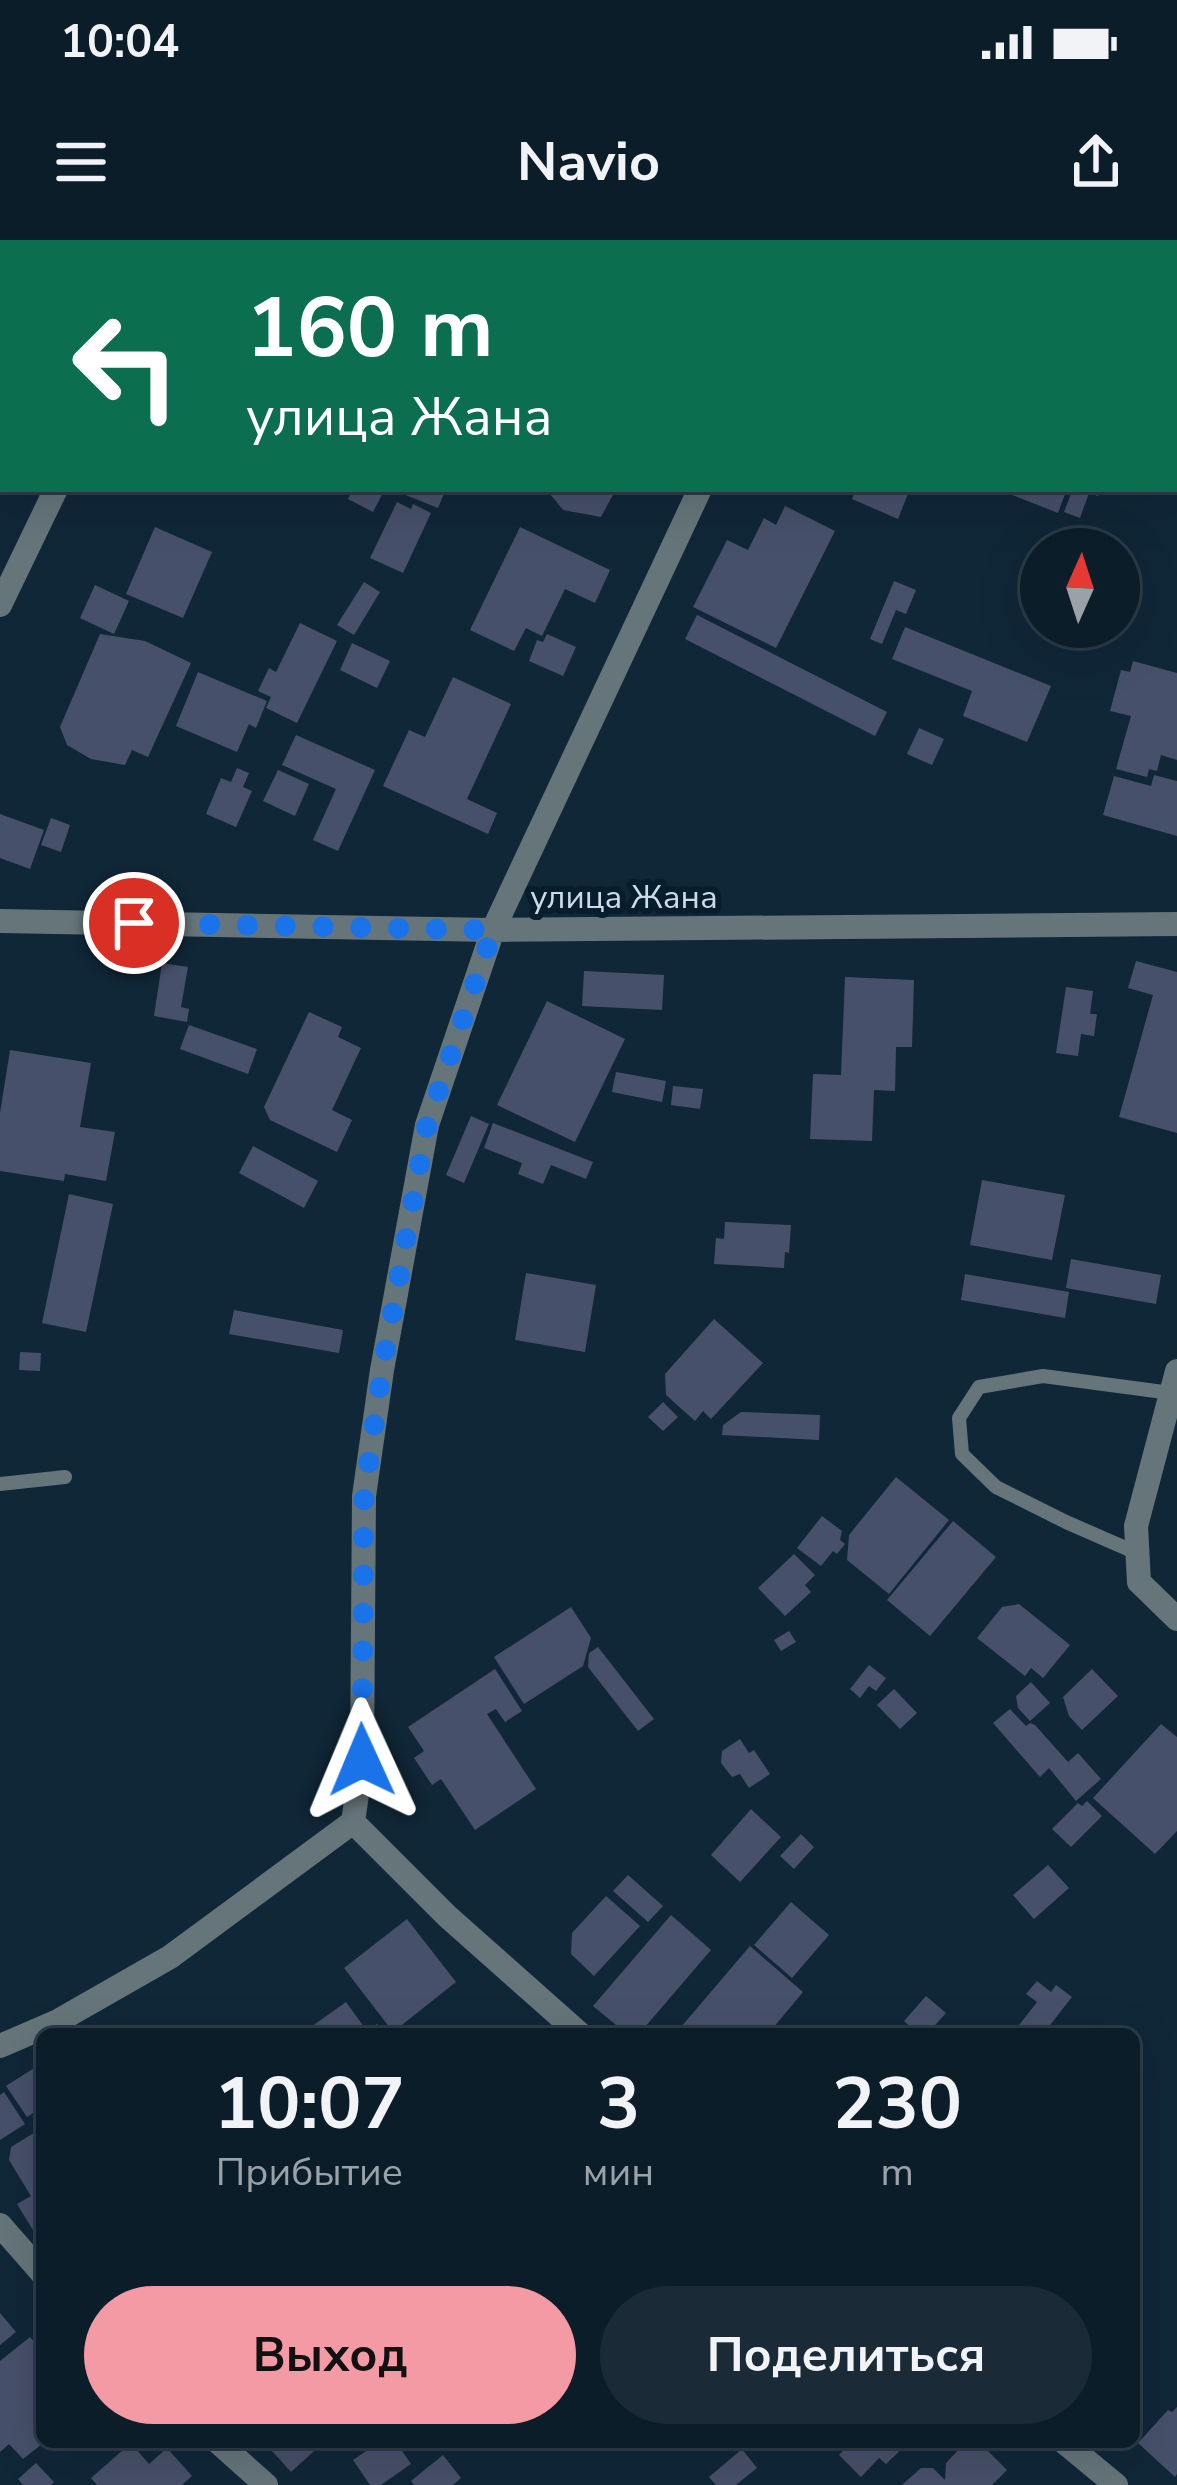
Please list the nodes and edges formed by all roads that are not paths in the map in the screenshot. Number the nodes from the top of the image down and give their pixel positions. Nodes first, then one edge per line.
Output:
1 (55, 492) edge
2 (699, 492) edge
3 (0, 605) edge
4 (0, 921) edge
5 (1177, 924) edge
6 (493, 930) junction
7 (1174, 1382) edge
8 (65, 1477) dead end
9 (0, 1484) edge
10 (1137, 1552) junction
11 (1177, 1619) edge
12 (353, 1822) junction
13 (42, 2028) edge
14 (573, 2028) edge
15 (36, 2031) edge
16 (0, 2047) edge
17 (0, 2225) edge
18 (36, 2266) edge
19 (225, 2448) edge
20 (1071, 2448) edge
21 (266, 2485) edge
22 (1115, 2485) edge

1 - 3 street
2 - 6 street
4 - 6 street, улица Жана
5 - 6 street, улица Жана
6 - 12 street
7 - 10 street
7 - 10 lane
8 - 9 lane
10 - 11 street
12 - 13 street
12 - 14 street
15 - 16 street
17 - 18 street
19 - 21 street
20 - 22 street

